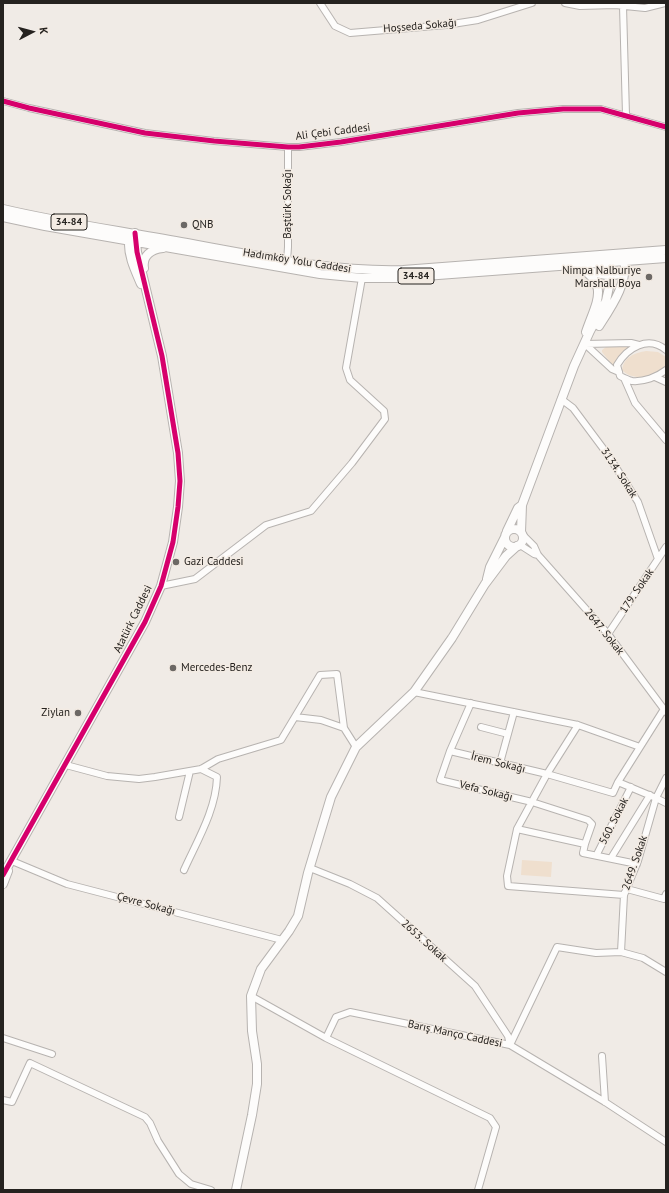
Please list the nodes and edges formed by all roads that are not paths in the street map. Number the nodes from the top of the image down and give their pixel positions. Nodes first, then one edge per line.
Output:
1 (320, 3) edge
2 (532, 3) edge
3 (565, 3) edge
4 (665, 3) edge
5 (623, 6) junction
6 (3, 101) edge
7 (626, 115) junction
8 (666, 127) edge
9 (288, 147) junction
10 (3, 209) edge
11 (3, 217) edge
12 (134, 239) junction
13 (167, 247) junction
14 (666, 250) edge
15 (666, 258) edge
16 (622, 259) junction
17 (287, 261) junction
18 (608, 262) junction
19 (574, 265) junction
20 (583, 269) junction
21 (608, 274) junction
22 (362, 278) junction
23 (148, 297) junction
24 (585, 344) junction
25 (639, 345) junction
26 (665, 349) edge
27 (666, 370) edge
28 (619, 372) junction
29 (655, 377) junction
30 (624, 378) junction
31 (666, 382) edge
32 (562, 399) junction
33 (666, 440) edge
34 (522, 505) junction
35 (522, 533) junction
36 (506, 534) junction
37 (518, 546) junction
38 (666, 548) edge
39 (538, 555) junction
40 (658, 559) junction
41 (485, 584) junction
42 (161, 586) junction
43 (608, 634) junction
44 (414, 692) junction
45 (471, 703) junction
46 (665, 710) edge
47 (514, 712) junction
48 (295, 717) junction
49 (578, 725) junction
50 (481, 727) dead end
51 (344, 728) junction
52 (508, 734) junction
53 (356, 747) junction
54 (640, 747) junction
55 (450, 751) junction
56 (500, 763) junction
57 (66, 765) junction
58 (201, 768) junction
59 (190, 771) junction
60 (547, 774) junction
61 (666, 778) edge
62 (618, 782) junction
63 (631, 787) junction
64 (650, 795) junction
65 (656, 798) junction
66 (532, 802) junction
67 (666, 803) edge
68 (179, 817) dead end
69 (517, 829) junction
70 (584, 844) junction
71 (597, 854) junction
72 (611, 858) junction
73 (12, 861) junction
74 (637, 864) junction
75 (310, 868) junction
76 (184, 870) dead end
77 (3, 875) edge
78 (3, 884) edge
79 (625, 892) junction
80 (666, 894) edge
81 (282, 940) junction
82 (621, 952) junction
83 (666, 972) edge
84 (251, 996) junction
85 (3, 1038) edge
86 (326, 1038) junction
87 (510, 1045) junction
88 (52, 1054) dead end
89 (602, 1056) dead end
90 (3, 1100) edge
91 (605, 1102) junction
92 (666, 1142) edge
93 (191, 1184) junction
94 (187, 1190) edge
95 (211, 1190) edge
96 (236, 1190) edge
97 (478, 1190) edge

1 - 2 street, Hoşseda Sokağı
3 - 5 street
4 - 5 street
5 - 7 street
6 - 9 street, Ali Çebi Caddesi
7 - 8 street, Ali Çebi Caddesi
7 - 9 street, Ali Çebi Caddesi
9 - 17 street, Baştürk Sokağı
10 - 12 main road, Hadımköy Yolu Caddesi / 34-84
11 - 12 main road, Hadımköy Yolu Caddesi / 34-84
12 - 13 main road, Hadımköy Yolu Caddesi / 34-84
12 - 17 main road, Hadımköy Yolu Caddesi / 34-84
12 - 23 main road
13 - 22 main road, Hadımköy Yolu Caddesi / 34-84
13 - 23 main road
14 - 16 main road, Hadımköy Yolu Caddesi / 34-84
15 - 16 main road, Hadımköy Yolu Caddesi / 34-84
16 - 17 main road, Hadımköy Yolu Caddesi / 34-84
16 - 18 main road, Hadımköy Yolu Caddesi / 34-84
16 - 18 main road
16 - 21 main road
16 - 24 main road
18 - 19 main road, Hadımköy Yolu Caddesi / 34-84
18 - 21 main road
19 - 20 main road
19 - 22 main road, Hadımköy Yolu Caddesi / 34-84
20 - 21 main road
20 - 24 main road
21 - 24 main road
22 - 42 street
23 - 42 main road, Atatürk Caddesi
24 - 25 street
24 - 28 street
24 - 32 main road
25 - 26 street
25 - 28 street
27 - 29 street
28 - 30 street
29 - 30 street
29 - 31 street
30 - 33 street
32 - 34 main road
32 - 40 street, 3134. Sokak
34 - 35 main road
34 - 36 main road
35 - 36 main road
35 - 37 main road
35 - 39 street
36 - 37 main road
36 - 41 main road
37 - 39 street
37 - 41 main road
38 - 40 street, 179. Sokak
39 - 43 street, 2647. Sokak
40 - 43 street, 179. Sokak
41 - 44 main road
42 - 57 main road, Atatürk Caddesi
43 - 46 street, 2647. Sokak
44 - 45 street
44 - 53 main road
45 - 47 street
45 - 55 street
46 - 54 street
47 - 49 street
47 - 52 street
48 - 51 street
48 - 51 street
48 - 58 street
49 - 54 street
49 - 60 street
50 - 52 street
51 - 53 street
52 - 56 street
53 - 75 main road
54 - 62 street
55 - 56 street, İrem Sokağı
55 - 66 street, Vefa Sokağı
56 - 60 street, İrem Sokağı
57 - 59 street
57 - 73 main road, Atatürk Caddesi
58 - 59 street
58 - 76 street
59 - 68 street
60 - 62 street, İrem Sokağı
60 - 66 street
61 - 65 street, 2649. Sokak
62 - 63 street
63 - 64 street
63 - 71 street, 560. Sokak
64 - 65 street
64 - 72 street
65 - 67 street
65 - 74 street, 2649. Sokak
66 - 69 street
66 - 70 street, Vefa Sokağı
69 - 70 street
69 - 79 street
70 - 71 street
71 - 72 street
72 - 74 street
73 - 77 main road, Atatürk Caddesi
73 - 78 main road
73 - 81 street, Çevre Sokağı
74 - 79 street, 2649. Sokak
75 - 81 main road
75 - 87 street, 2653. Sokak
79 - 80 street
79 - 82 street, 2649. Sokak
81 - 84 main road
82 - 83 street
82 - 87 street
84 - 86 street
84 - 96 main road
85 - 88 street
86 - 87 street, Barış Manço Caddesi
86 - 97 street
87 - 91 street, Barış Manço Caddesi
89 - 91 street
90 - 93 street
91 - 92 street, Barış Manço Caddesi
93 - 94 street
93 - 95 street

